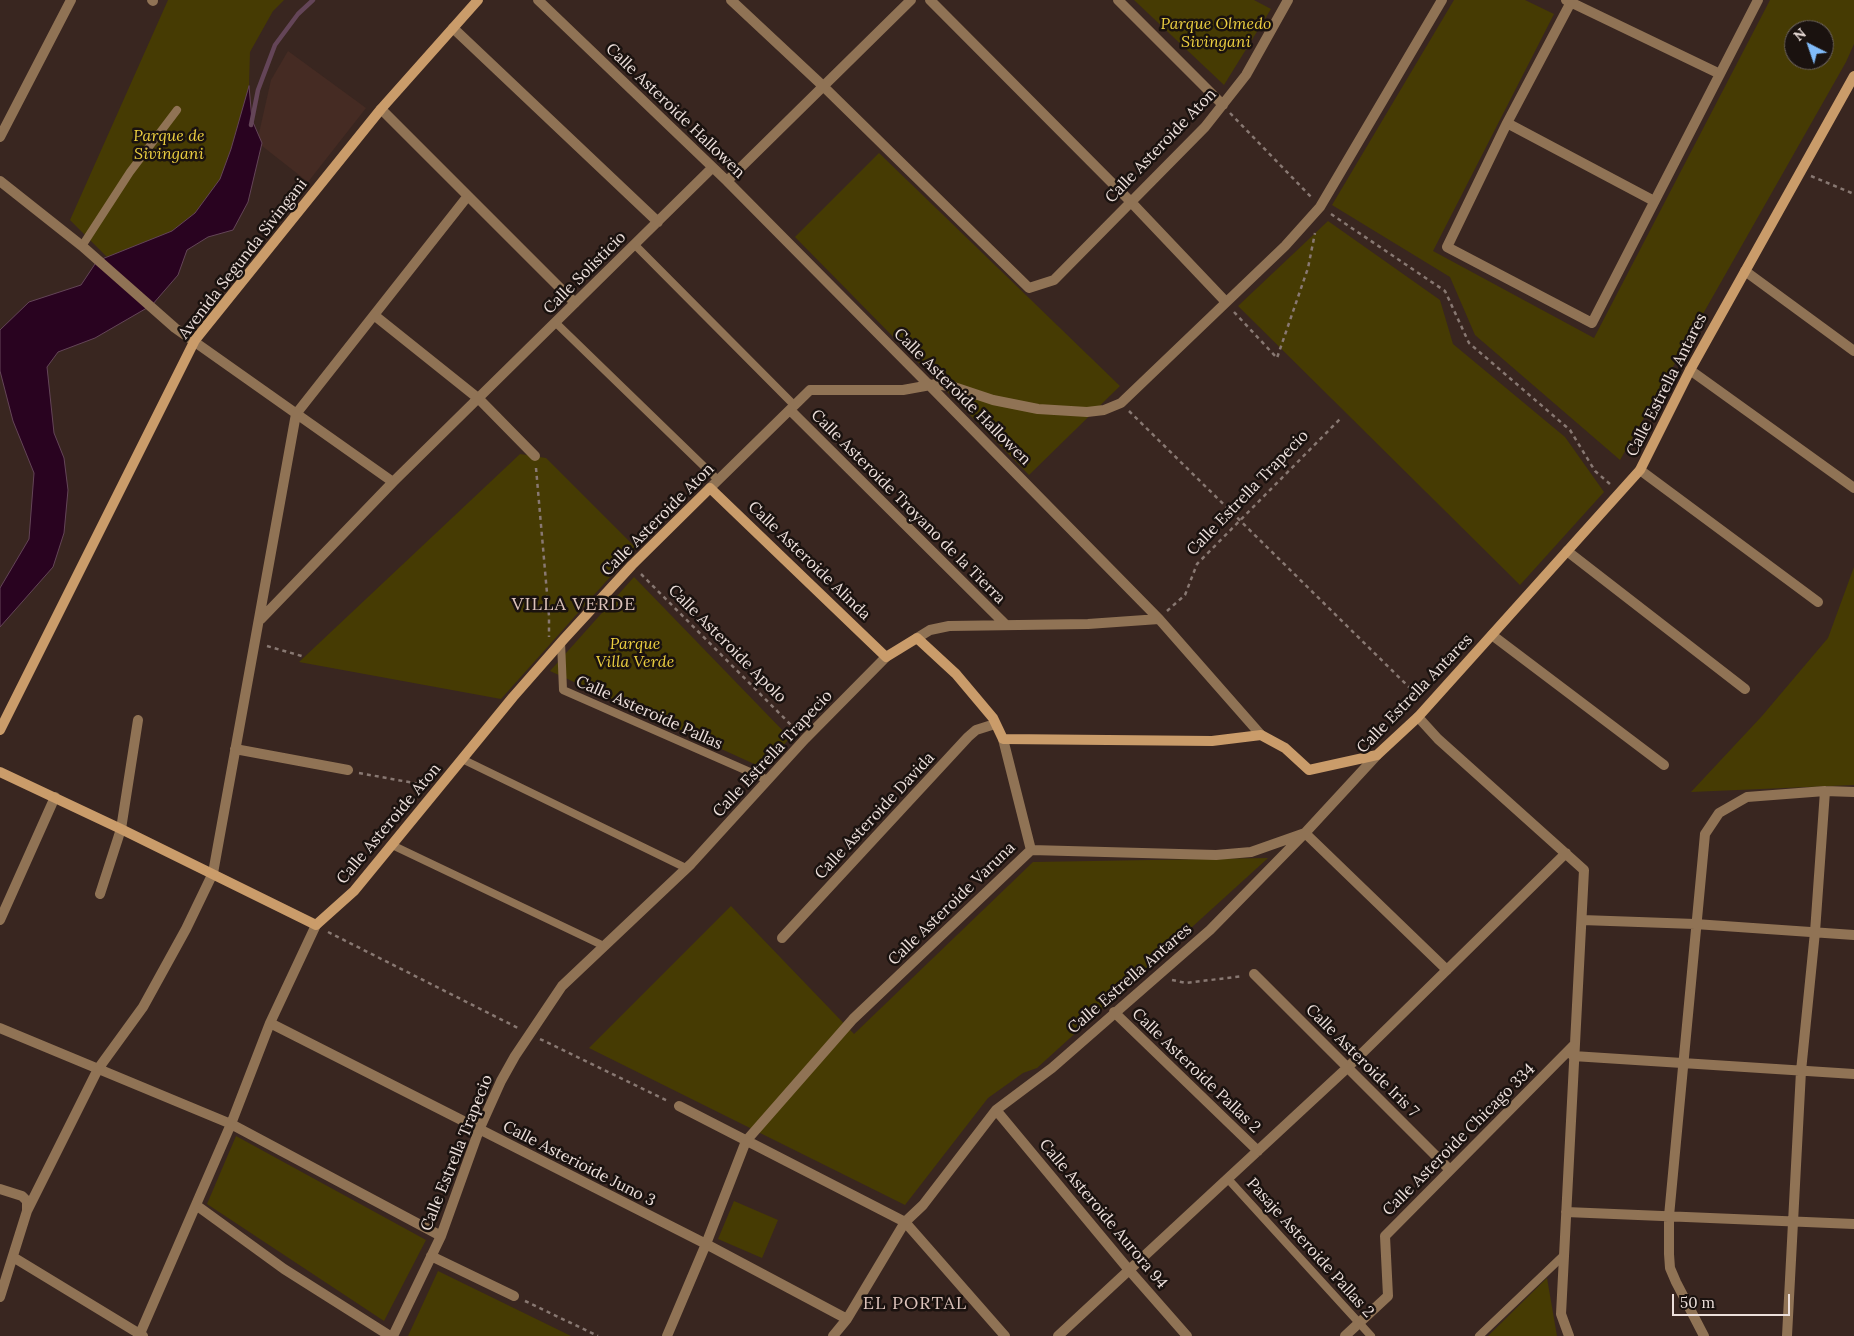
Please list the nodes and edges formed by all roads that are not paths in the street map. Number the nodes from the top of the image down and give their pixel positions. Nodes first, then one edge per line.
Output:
1 (71, 0) edge
2 (478, 0) edge
3 (538, 0) edge
4 (731, 0) edge
5 (911, 0) edge
6 (930, 0) edge
7 (1118, 0) edge
8 (1442, 0) edge
9 (1758, 0) edge
10 (1283, 1) edge
11 (1569, 1) edge
12 (453, 28) junction
13 (1720, 74) junction
14 (1854, 76) edge
15 (823, 86) junction
16 (1222, 105) junction
17 (381, 109) junction
18 (177, 110) dead end
19 (1507, 124) junction
20 (0, 137) edge
21 (712, 168) junction
22 (0, 181) edge
23 (727, 181) junction
24 (467, 197) junction
25 (1130, 201) junction
26 (1654, 201) junction
27 (658, 222) junction
28 (635, 244) junction
29 (82, 246) junction
30 (1745, 271) junction
31 (1225, 301) junction
32 (576, 303) junction
33 (374, 315) junction
34 (556, 322) junction
35 (195, 340) junction
36 (1854, 351) edge
37 (1690, 370) junction
38 (930, 386) junction
39 (479, 399) junction
40 (792, 407) junction
41 (296, 414) junction
42 (535, 456) road end
43 (1640, 470) junction
44 (393, 482) junction
45 (714, 484) junction
46 (1854, 488) edge
47 (1567, 551) junction
48 (1818, 602) dead end
49 (261, 619) junction
50 (1159, 619) junction
51 (1006, 625) junction
52 (1492, 634) junction
53 (917, 638) junction
54 (560, 642) junction
55 (886, 657) junction
56 (1745, 689) dead end
57 (1418, 717) junction
58 (138, 720) dead end
59 (995, 724) junction
60 (0, 730) edge
61 (1261, 736) junction
62 (1002, 739) junction
63 (236, 749) junction
64 (1376, 755) junction
65 (462, 759) junction
66 (1664, 765) dead end
67 (348, 770) road end
68 (0, 772) edge
69 (768, 780) junction
70 (1825, 791) junction
71 (1854, 792) edge
72 (55, 797) junction
73 (121, 829) junction
74 (1305, 833) junction
75 (392, 845) junction
76 (1031, 850) junction
77 (1566, 853) junction
78 (686, 868) junction
79 (213, 873) junction
80 (100, 894) dead end
81 (0, 920) edge
82 (1582, 920) junction
83 (1695, 924) junction
84 (316, 925) junction
85 (1815, 932) junction
86 (1854, 935) edge
87 (782, 938) dead end
88 (604, 946) junction
89 (1447, 970) junction
90 (1254, 974) road end
91 (1114, 1012) junction
92 (270, 1024) junction
93 (0, 1028) edge
94 (1574, 1051) junction
95 (1683, 1063) junction
96 (1348, 1068) junction
97 (98, 1069) junction
98 (1800, 1071) junction
99 (1854, 1074) edge
100 (679, 1106) road end
101 (996, 1110) junction
102 (231, 1124) junction
103 (479, 1130) junction
104 (746, 1141) junction
105 (1258, 1151) junction
106 (1449, 1170) junction
107 (1228, 1179) junction
108 (0, 1189) edge
109 (196, 1205) junction
110 (27, 1211) junction
111 (1566, 1212) junction
112 (1669, 1216) junction
113 (905, 1222) junction
114 (1793, 1222) junction
115 (1854, 1224) edge
116 (441, 1236) junction
117 (706, 1244) junction
118 (431, 1256) junction
119 (1564, 1256) junction
120 (13, 1257) junction
121 (1129, 1270) junction
122 (514, 1296) road end
123 (0, 1297) edge
124 (847, 1319) junction
125 (1360, 1323) junction
126 (141, 1335) edge
127 (391, 1336) edge
128 (667, 1336) edge
129 (833, 1336) edge
130 (1005, 1336) edge
131 (1058, 1336) edge
132 (1187, 1336) edge
133 (1345, 1336) edge
134 (1371, 1336) edge
135 (1479, 1336) edge
136 (1569, 1336) edge
137 (1704, 1336) edge
138 (1787, 1336) edge

1 - 20 street
2 - 12 street, Avenida Segunda Sivingani
3 - 21 street, Calle Asteroide Hallowen
4 - 15 street
5 - 15 street
6 - 25 street
7 - 16 street
8 - 31 street
9 - 13 street
10 - 16 street, Calle Asteroide Aton
11 - 13 street
11 - 19 street
12 - 17 street, Avenida Segunda Sivingani
12 - 27 street
13 - 26 street
14 - 30 street, Calle Estrella Antares
15 - 23 street
15 - 25 street, Calle Asteroide Aton
16 - 25 street, Calle Asteroide Aton
17 - 24 street
17 - 35 street, Avenida Segunda Sivingani
18 - 29 lane
19 - 26 street
19 - 26 street
21 - 23 street, Calle Asteroide Hallowen
21 - 27 street, Calle Solisticio
22 - 29 street
23 - 38 street, Calle Asteroide Hallowen
24 - 32 street
24 - 33 street
25 - 31 street
27 - 28 street, Calle Solisticio
28 - 32 street, Calle Solisticio
28 - 40 lane, Calle Asteroide Troyano de la Tierra
29 - 35 street
30 - 36 street
30 - 37 street, Calle Estrella Antares
31 - 38 street, Calle Asteroide Aton
32 - 34 street, Calle Solisticio
33 - 39 street
33 - 41 street
34 - 39 street, Calle Solisticio
34 - 45 lane, Calle Asteroide Alinda
35 - 41 street
35 - 60 street, Avenida Segunda Sivingani
37 - 43 street, Calle Estrella Antares
37 - 46 street
38 - 40 street, Calle Asteroide Aton
38 - 50 street, Calle Asteroide Hallowen
39 - 42 street
39 - 44 street, Calle Solisticio
40 - 45 street, Calle Asteroide Aton
40 - 51 street, Calle Asteroide Troyano de la Tierra
41 - 44 street
41 - 49 street
43 - 47 street, Calle Estrella Antares
43 - 48 street
44 - 49 street, Calle Solisticio
45 - 54 street, Calle Asteroide Aton
45 - 55 street, Calle Asteroide Alinda
47 - 52 street, Calle Estrella Antares
47 - 56 street
49 - 63 street
50 - 51 street, Calle Estrella Trapecio
50 - 61 street, Calle Asteroide Hallowen
51 - 53 street, Calle Estrella Trapecio
52 - 57 street, Calle Estrella Antares
52 - 66 street
53 - 55 street, Calle Estrella Trapecio
53 - 59 street
54 - 65 street, Calle Asteroide Aton
54 - 69 lane, Calle Asteroide Pallas
55 - 69 street, Calle Estrella Trapecio
57 - 64 street, Calle Estrella Antares
57 - 77 street
58 - 73 street
59 - 62 street
59 - 87 street, Calle Asteroide Davida
61 - 62 street
61 - 64 street, Calle Asteroide Hallowen
62 - 76 street
63 - 67 street
63 - 79 street
64 - 74 street, Calle Estrella Antares
65 - 75 street, Calle Asteroide Aton
65 - 78 lane
68 - 72 street
69 - 78 street, Calle Estrella Trapecio
70 - 71 street
70 - 83 street
70 - 85 street
72 - 73 street
72 - 81 street
73 - 79 street
73 - 80 street
74 - 76 street, Calle Asteroide Varuna
74 - 89 street
74 - 91 street, Calle Estrella Antares
75 - 84 street, Calle Asteroide Aton
75 - 88 lane
76 - 104 street, Calle Asteroide Varuna
77 - 82 street
77 - 89 street
78 - 88 street, Calle Estrella Trapecio
79 - 84 street
79 - 97 street
82 - 83 street
82 - 94 street
83 - 85 street
83 - 95 street
84 - 92 street
85 - 86 street
85 - 98 street
88 - 103 street, Calle Estrella Trapecio
89 - 96 street
90 - 96 street, Calle Asteroide Iris 7
91 - 101 street, Calle Estrella Antares
91 - 105 street, Calle Asteroide Pallas 2
92 - 102 street
92 - 103 street, Calle Asterioide Juno 3
93 - 97 street
94 - 95 street
94 - 106 street, Calle Asteroide Chicago 334
94 - 111 street
95 - 98 street
95 - 112 street
96 - 105 street
96 - 106 street, Calle Asteroide Iris 7
97 - 102 street
97 - 110 street
98 - 99 street
98 - 114 street
100 - 104 street
101 - 113 street, Calle Estrella Antares
101 - 121 street, Calle Asteroide Aurora 94
102 - 109 street
102 - 116 street
103 - 116 street, Calle Estrella Trapecio
103 - 117 street, Calle Asterioide Juno 3
104 - 113 street
104 - 117 street
105 - 107 street
106 - 125 street, Calle Asteroide Chicago 334
107 - 121 street
107 - 125 lane, Pasaje Asteroide Pallas 2
108 - 110 street
109 - 126 street
109 - 127 street
110 - 120 street
111 - 112 street
111 - 119 street
112 - 114 street
112 - 137 street
113 - 124 street, Calle Estrella Antares
113 - 130 street
114 - 115 street
114 - 138 street
116 - 118 street, Calle Estrella Trapecio
117 - 124 street, Calle Asterioide Juno 3
117 - 128 street
118 - 122 street
118 - 127 street, Calle Estrella Trapecio
119 - 135 lane
119 - 136 street
120 - 123 street
120 - 126 street
121 - 131 street
121 - 132 street, Calle Asteroide Aurora 94
124 - 129 street, Calle Estrella Antares
125 - 133 street, Calle Asteroide Chicago 334
125 - 134 lane, Pasaje Asteroide Pallas 2

